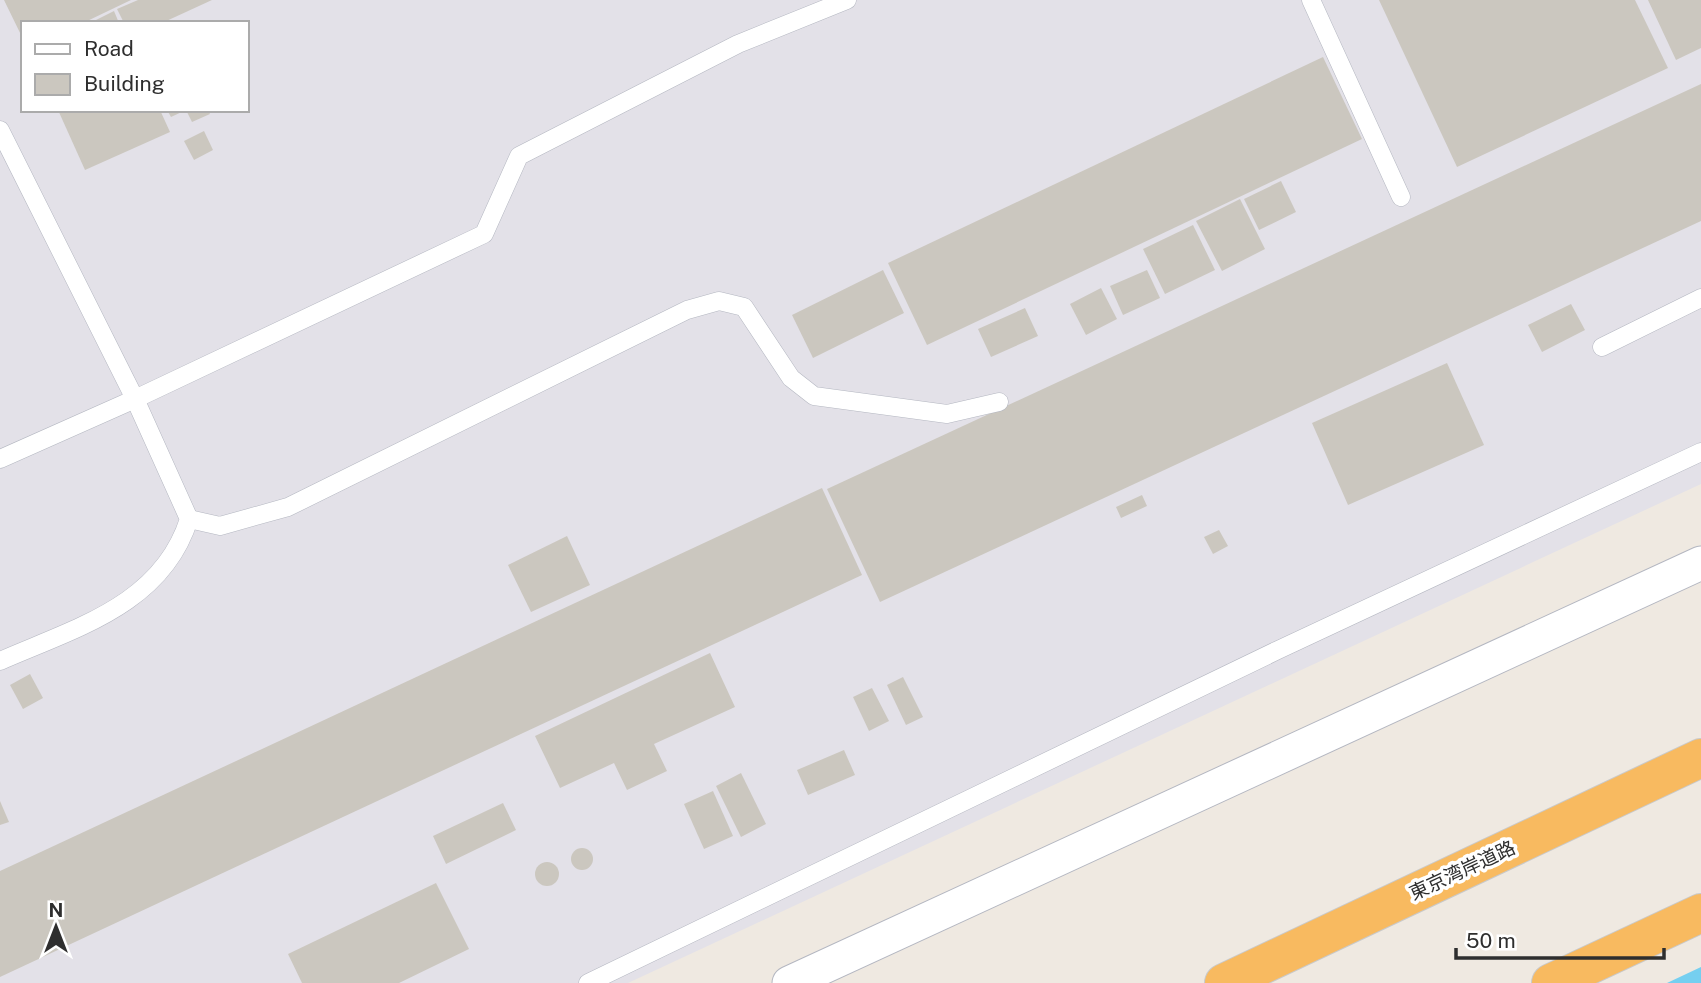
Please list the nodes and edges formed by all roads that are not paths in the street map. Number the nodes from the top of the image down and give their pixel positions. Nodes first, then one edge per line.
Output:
1 (846, 0) edge
2 (1311, 0) edge
3 (0, 130) edge
4 (1401, 197) dead end
5 (1701, 298) edge
6 (1602, 347) dead end
7 (135, 399) junction
8 (999, 402) dead end
9 (1701, 452) edge
10 (0, 459) edge
11 (189, 519) junction
12 (1701, 563) edge
13 (0, 661) edge
14 (1701, 758) edge
15 (1701, 913) edge
16 (588, 983) edge
17 (789, 983) edge
18 (1224, 983) edge
19 (1551, 983) edge

1 - 7 lane
2 - 4 lane
3 - 7 lane
5 - 6 lane
7 - 10 lane
7 - 11 lane
8 - 11 lane
9 - 16 lane
11 - 13 lane
12 - 17 street
14 - 18 highway, 東京湾岸道路
15 - 19 highway

